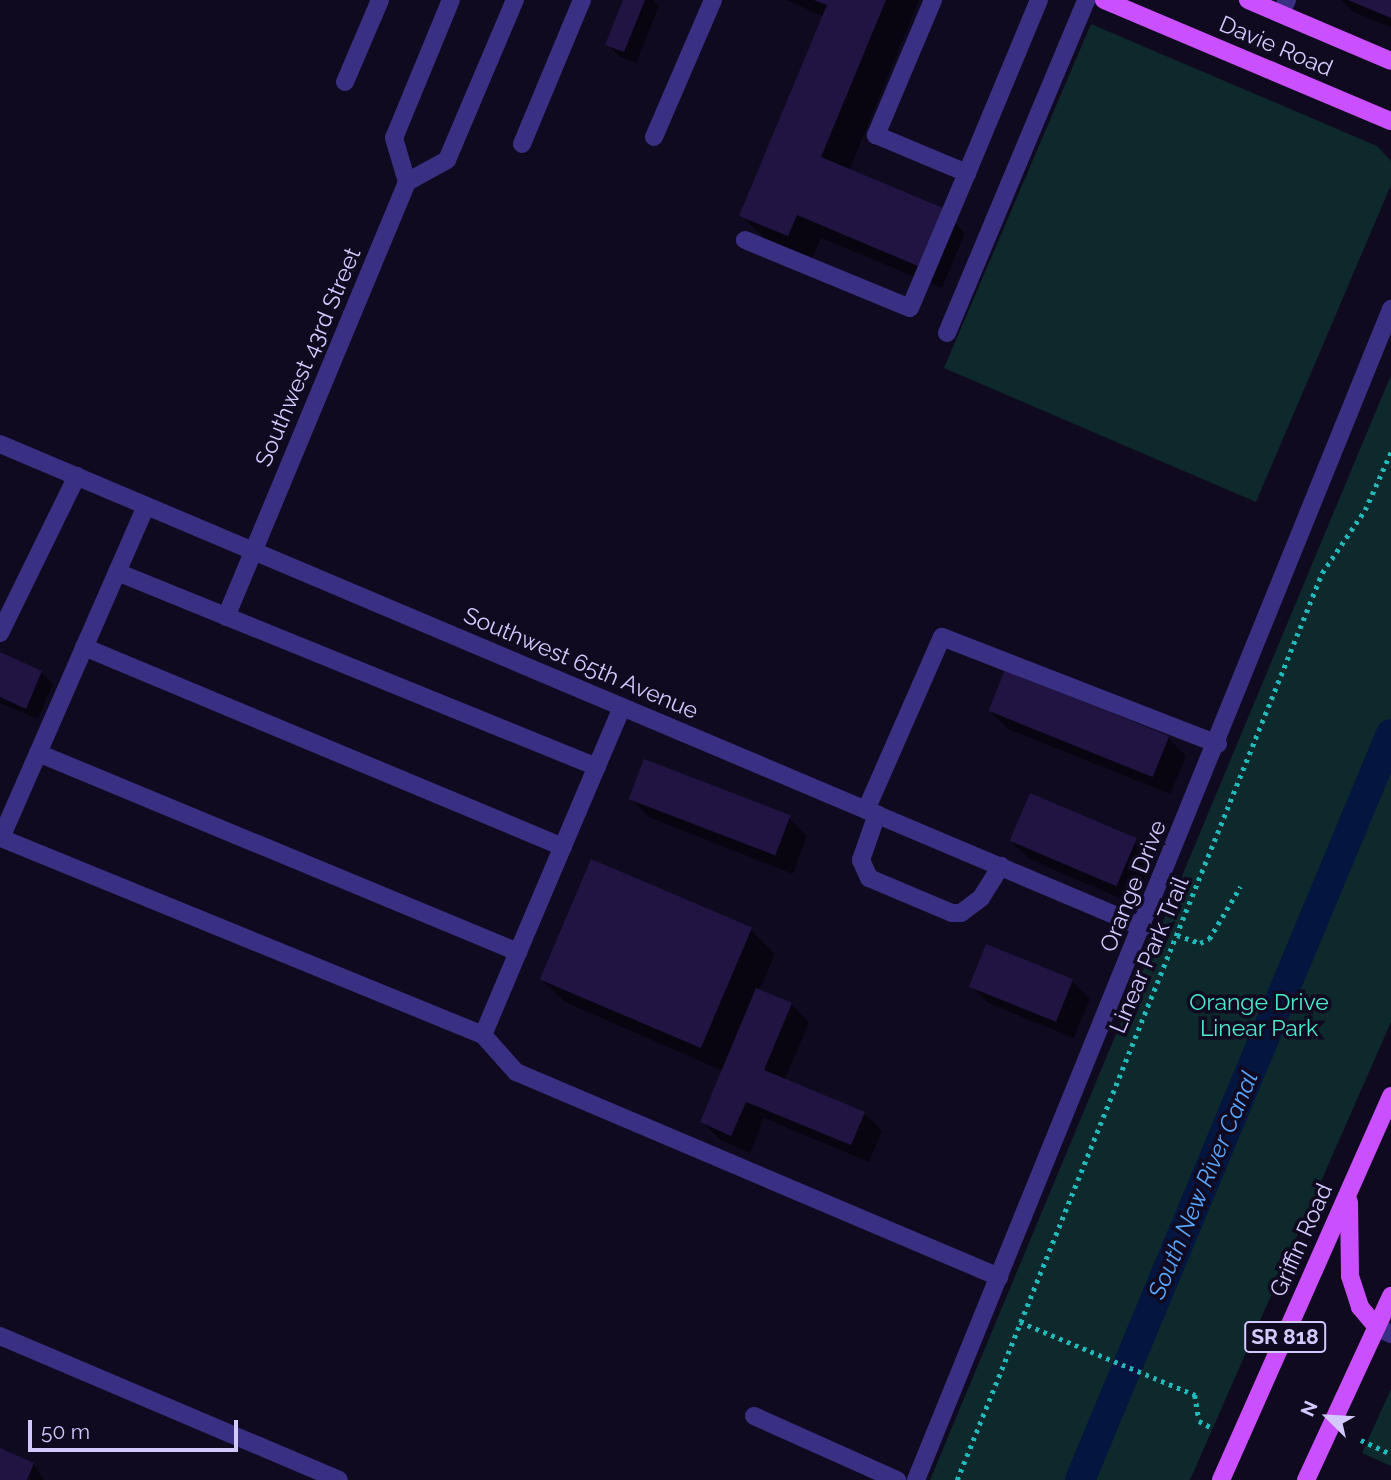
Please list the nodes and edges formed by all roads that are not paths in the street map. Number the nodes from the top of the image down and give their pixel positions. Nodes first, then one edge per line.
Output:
1 (380, 0) edge
2 (451, 0) edge
3 (515, 0) edge
4 (582, 0) edge
5 (713, 0) edge
6 (933, 0) edge
7 (1039, 0) edge
8 (1086, 0) edge
9 (1104, 0) edge
10 (1248, 0) edge
11 (1284, 7) edge
12 (1391, 61) edge
13 (345, 82) dead end
14 (1391, 121) edge
15 (654, 136) dead end
16 (522, 144) dead end
17 (967, 173) junction
18 (407, 182) junction
19 (745, 240) dead end
20 (1391, 309) edge
21 (947, 333) dead end
22 (0, 444) edge
23 (77, 476) junction
24 (146, 506) junction
25 (254, 551) junction
26 (117, 572) junction
27 (226, 617) junction
28 (3, 622) edge
29 (84, 647) junction
30 (622, 707) junction
31 (1217, 744) junction
32 (38, 753) junction
33 (597, 767) junction
34 (872, 812) junction
35 (1, 838) edge
36 (563, 846) junction
37 (1001, 866) junction
38 (1143, 927) junction
39 (518, 952) junction
40 (483, 1035) junction
41 (1391, 1096) edge
42 (1349, 1193) junction
43 (999, 1277) junction
44 (1391, 1296) edge
45 (1384, 1330) edge
46 (0, 1336) edge
47 (754, 1416) dead end
48 (339, 1480) edge
49 (897, 1480) edge
50 (916, 1480) edge
51 (1221, 1480) edge
52 (1306, 1480) edge

1 - 13 street
2 - 18 street
3 - 18 street
4 - 16 street
5 - 15 street
6 - 17 street
7 - 17 street
8 - 21 street
9 - 14 main road, Davie Road
10 - 11 main road, Davie Road
11 - 12 main road, Davie Road
17 - 19 street
18 - 25 street, Southwest 43rd Street
20 - 31 street, Orange Drive
22 - 23 street, Southwest 65th Avenue
23 - 24 street, Southwest 65th Avenue
23 - 28 street
24 - 25 street, Southwest 65th Avenue
24 - 26 street
25 - 27 street, Southwest 43rd Street
25 - 30 street, Southwest 65th Avenue
26 - 27 street
26 - 29 street
27 - 33 street
29 - 32 street
29 - 36 street
30 - 33 street
30 - 34 street, Southwest 65th Avenue
31 - 34 street
31 - 38 street, Orange Drive
32 - 35 street
32 - 39 street
33 - 36 street
34 - 37 street, Southwest 65th Avenue
34 - 37 street
35 - 40 street
36 - 39 street
37 - 38 street, Southwest 65th Avenue
38 - 43 street, Orange Drive
39 - 40 street
40 - 43 street
41 - 42 main road, Griffin Road / SR 818
42 - 45 main road
42 - 51 main road, Griffin Road / SR 818
43 - 50 street, Orange Drive
44 - 45 main road, SR 818
45 - 52 main road, SR 818
46 - 48 street
47 - 49 street

